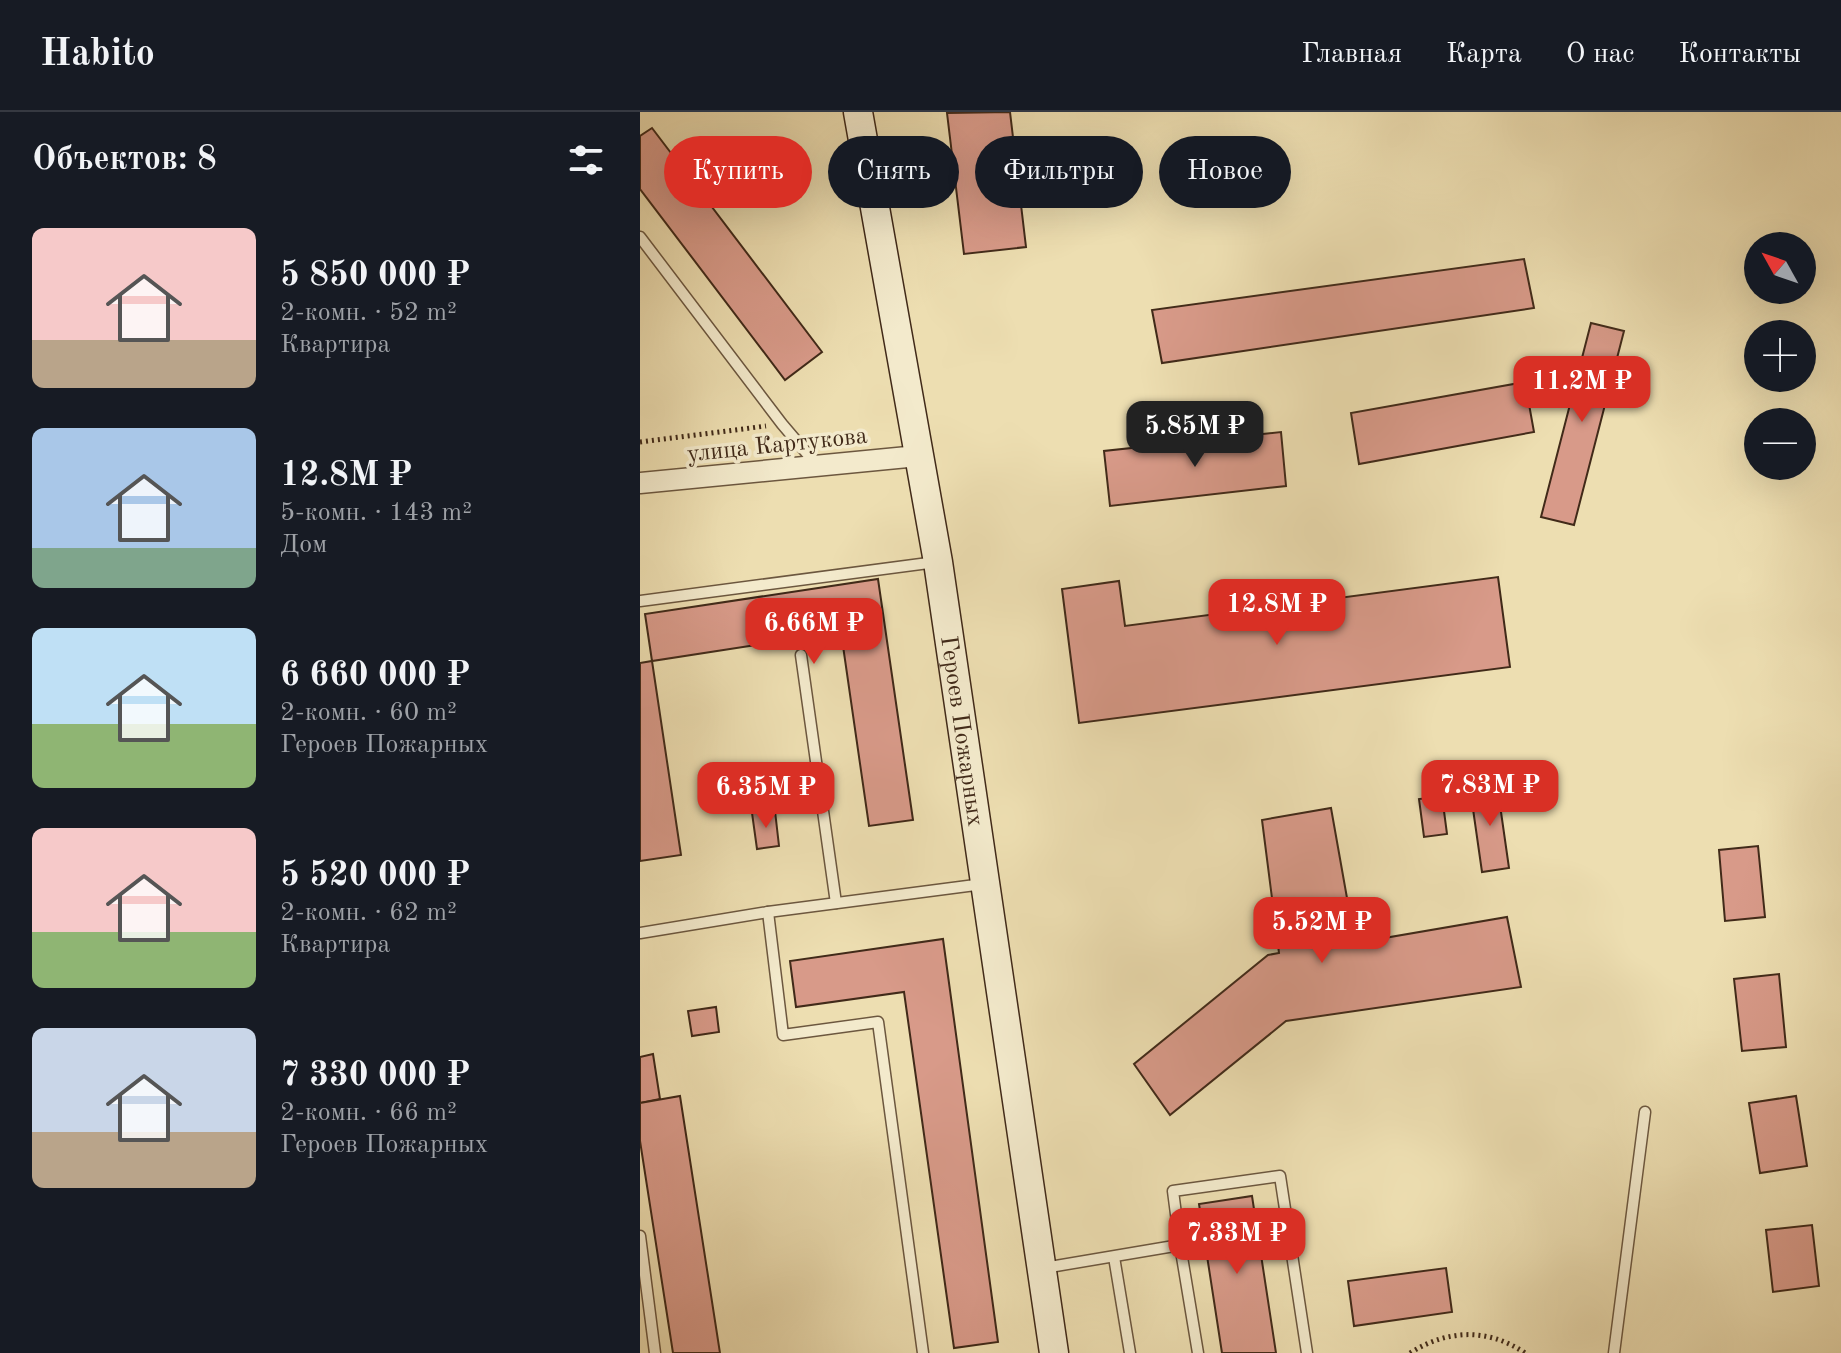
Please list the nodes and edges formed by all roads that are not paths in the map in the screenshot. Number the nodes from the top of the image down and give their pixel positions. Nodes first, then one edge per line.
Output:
1 (858, 112) edge
2 (640, 237) edge
3 (918, 456) junction
4 (817, 466) junction
5 (640, 483) edge
6 (938, 562) junction
7 (640, 601) edge
8 (801, 655) dead end
9 (985, 884) junction
10 (836, 903) junction
11 (768, 912) junction
12 (640, 933) edge
13 (1645, 1112) dead end
14 (640, 1236) edge
15 (1180, 1245) junction
16 (1114, 1257) junction
17 (1042, 1269) junction
18 (655, 1353) edge
19 (923, 1353) edge
20 (1054, 1353) edge
21 (1130, 1353) edge
22 (1198, 1353) edge
23 (1307, 1353) edge
24 (1614, 1353) edge

1 - 3 main road, Героев Пожарных
2 - 4 lane
3 - 4 street, улица Картукова
3 - 6 main road, Героев Пожарных
4 - 5 street, улица Картукова
6 - 7 lane
6 - 9 main road, Героев Пожарных
8 - 10 lane
9 - 10 lane
9 - 17 main road, Героев Пожарных
10 - 11 lane
11 - 12 lane
11 - 19 lane
13 - 24 lane
14 - 18 lane
15 - 16 lane
15 - 22 lane
15 - 23 lane
16 - 17 lane
16 - 21 lane
17 - 20 main road, Героев Пожарных

